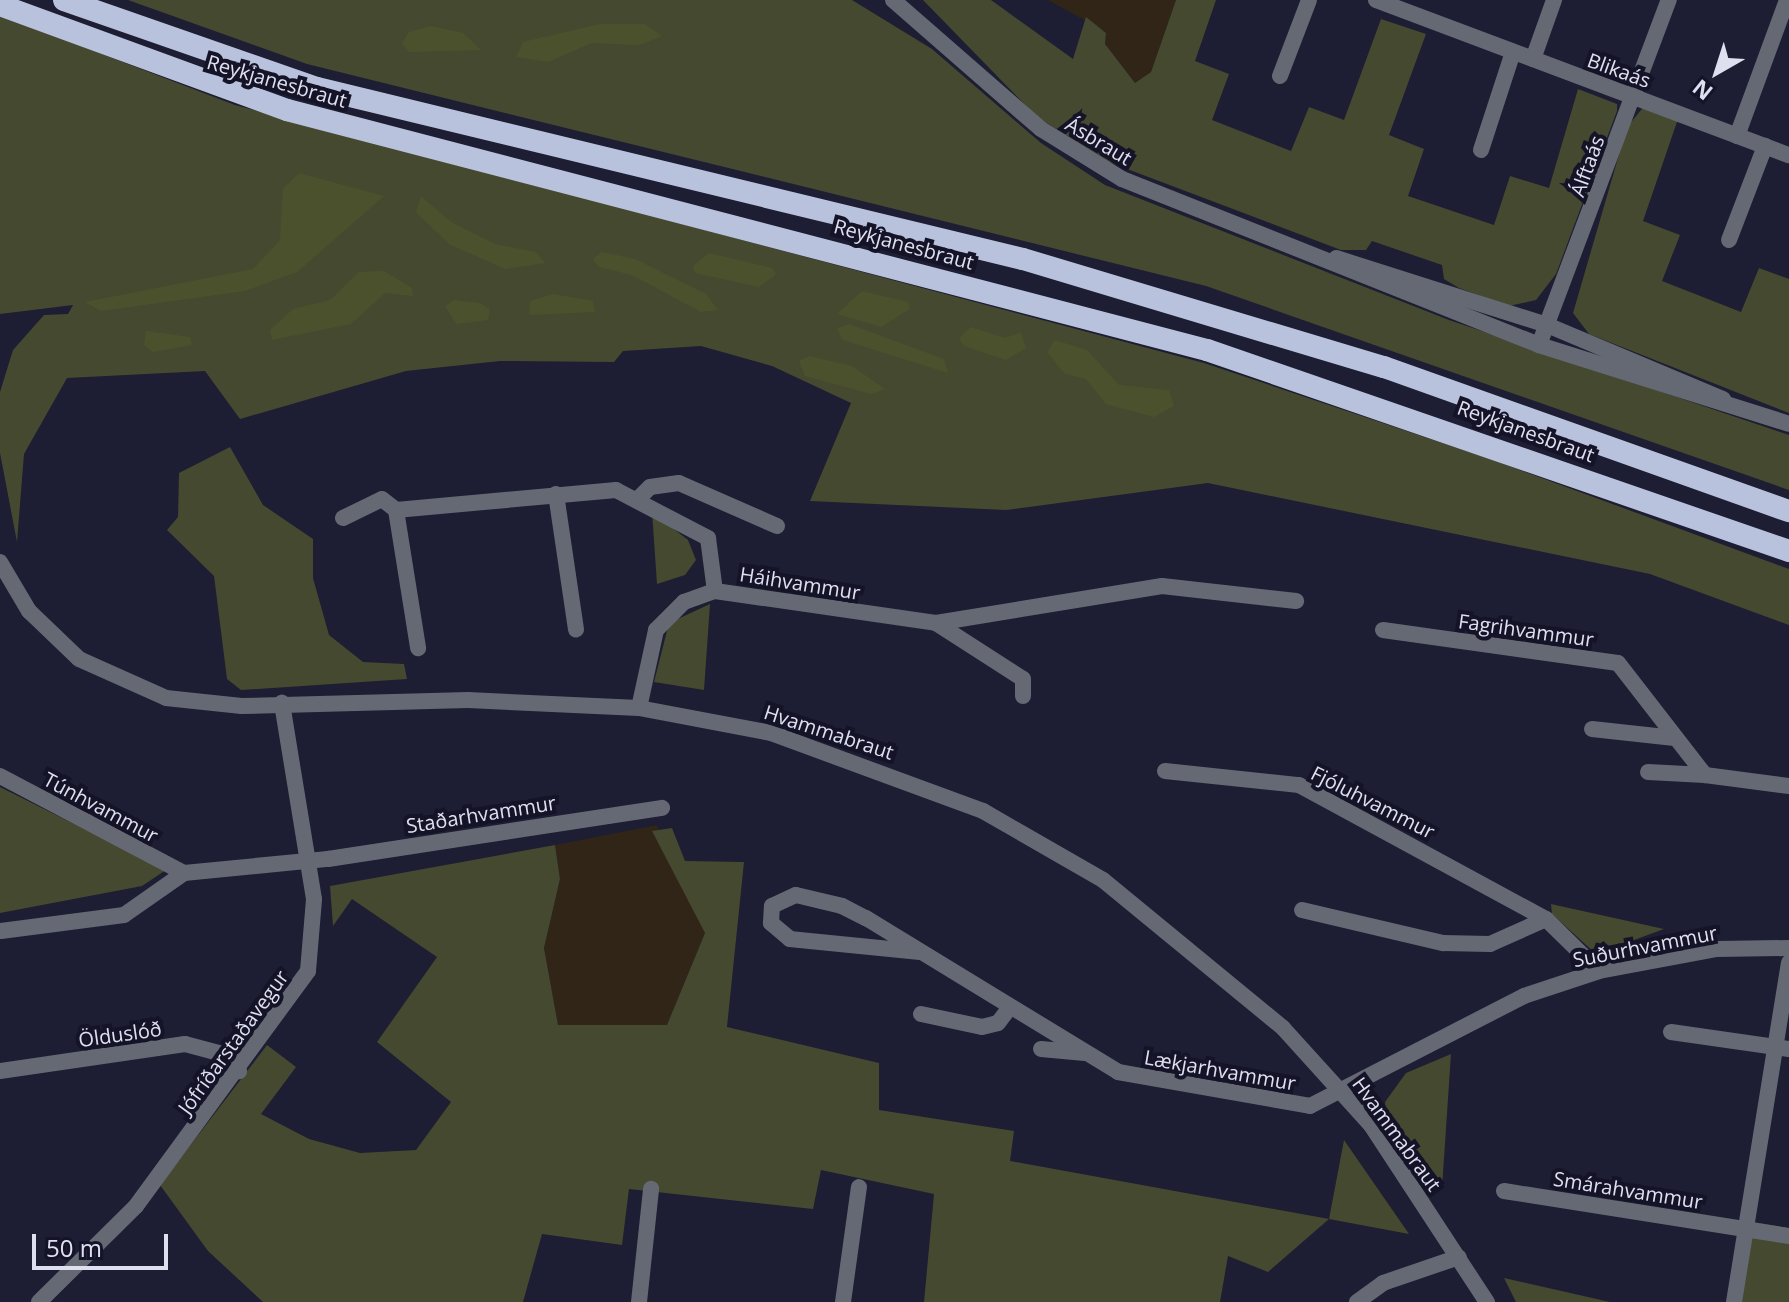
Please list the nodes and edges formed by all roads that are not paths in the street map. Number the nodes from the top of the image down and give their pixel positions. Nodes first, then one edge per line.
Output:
1 (64, 0) edge
2 (894, 0) edge
3 (1309, 0) edge
4 (1378, 0) edge
5 (1554, 0) edge
6 (1669, 0) edge
7 (1787, 0) edge
8 (0, 5) edge
9 (1513, 52) junction
10 (1533, 59) junction
11 (1280, 76) dead end
12 (1633, 96) junction
13 (1737, 136) junction
14 (1765, 146) junction
15 (1481, 150) dead end
16 (1789, 155) edge
17 (1729, 240) dead end
18 (1319, 254) junction
19 (1547, 325) junction
20 (1539, 345) junction
21 (1728, 402) junction
22 (1789, 424) edge
23 (556, 494) junction
24 (637, 500) junction
25 (396, 510) junction
26 (1789, 511) edge
27 (343, 518) dead end
28 (777, 526) dead end
29 (1789, 551) edge
30 (0, 562) edge
31 (6, 589) edge
32 (715, 591) junction
33 (1296, 601) dead end
34 (936, 623) junction
35 (576, 630) dead end
36 (1383, 630) dead end
37 (418, 648) dead end
38 (1023, 696) dead end
39 (282, 703) junction
40 (639, 708) junction
41 (1592, 729) dead end
42 (1675, 738) junction
43 (1165, 771) dead end
44 (1648, 772) dead end
45 (1705, 775) junction
46 (0, 776) edge
47 (1789, 786) edge
48 (662, 808) dead end
49 (307, 862) junction
50 (184, 873) junction
51 (1302, 910) dead end
52 (1546, 919) junction
53 (1, 931) edge
54 (1789, 948) edge
55 (920, 952) junction
56 (1789, 962) edge
57 (1599, 971) junction
58 (1010, 1007) junction
59 (921, 1014) dead end
60 (1671, 1032) dead end
61 (1781, 1047) edge
62 (1041, 1049) dead end
63 (1090, 1054) junction
64 (0, 1071) edge
65 (239, 1071) junction
66 (1345, 1093) junction
67 (859, 1187) dead end
68 (651, 1189) dead end
69 (1504, 1191) dead end
70 (1745, 1229) junction
71 (1789, 1236) edge
72 (1459, 1257) junction
73 (39, 1302) edge
74 (639, 1302) edge
75 (843, 1302) edge
76 (1357, 1302) edge
77 (1487, 1302) edge
78 (1734, 1302) edge

1 - 26 highway, Reykjanesbraut
2 - 18 street, Ásbraut
3 - 11 street
4 - 9 street, Blikaás
5 - 10 street
6 - 12 street, Álftaás
7 - 13 street
8 - 29 highway, Reykjanesbraut
9 - 10 street, Blikaás
9 - 15 street
10 - 12 street, Blikaás
12 - 13 street, Blikaás
12 - 19 street, Álftaás
13 - 14 street, Blikaás
14 - 16 street, Blikaás
14 - 17 street
18 - 19 street, Ásbraut
18 - 20 street, Ásbraut
19 - 20 street, Álftaás
19 - 21 street, Ásbraut
20 - 21 street, Ásbraut
21 - 22 street, Ásbraut
23 - 24 street
23 - 25 street
23 - 35 street
24 - 28 street
24 - 32 street
25 - 27 street
25 - 37 street
30 - 31 street, Hvammabraut
31 - 39 street, Hvammabraut
32 - 34 street, Háihvammur
32 - 40 street, Háihvammur
33 - 34 street, Háihvammur
34 - 38 street, Háihvammur
36 - 42 street, Fagrihvammur
39 - 40 street, Hvammabraut
39 - 49 street, Jófríðarstaðavegur
40 - 66 street, Hvammabraut
41 - 42 street
42 - 45 street, Fagrihvammur
43 - 52 street, Fjóluhvammur
44 - 45 street
45 - 47 street
46 - 50 street, Túnhvammur
48 - 49 street, Staðarhvammur
49 - 50 street
49 - 65 street, Jófríðarstaðavegur
50 - 53 street
51 - 52 street
52 - 57 street, Fjóluhvammur
54 - 57 street, Suðurhvammur
55 - 55 street, Lækjarhvammur
55 - 58 street, Lækjarhvammur
56 - 61 street
57 - 66 street, Suðurhvammur
58 - 59 street
58 - 63 street, Lækjarhvammur
60 - 61 street
61 - 70 street
62 - 63 street, Lækjarhvammur
63 - 66 street, Lækjarhvammur
64 - 65 street, Ölduslóð
65 - 73 street, Jófríðarstaðavegur
66 - 72 street, Hvammabraut
67 - 75 street
68 - 74 street
69 - 70 street, Smárahvammur
70 - 71 street, Smárahvammur
70 - 78 street
72 - 76 street
72 - 77 street, Hvammabraut

